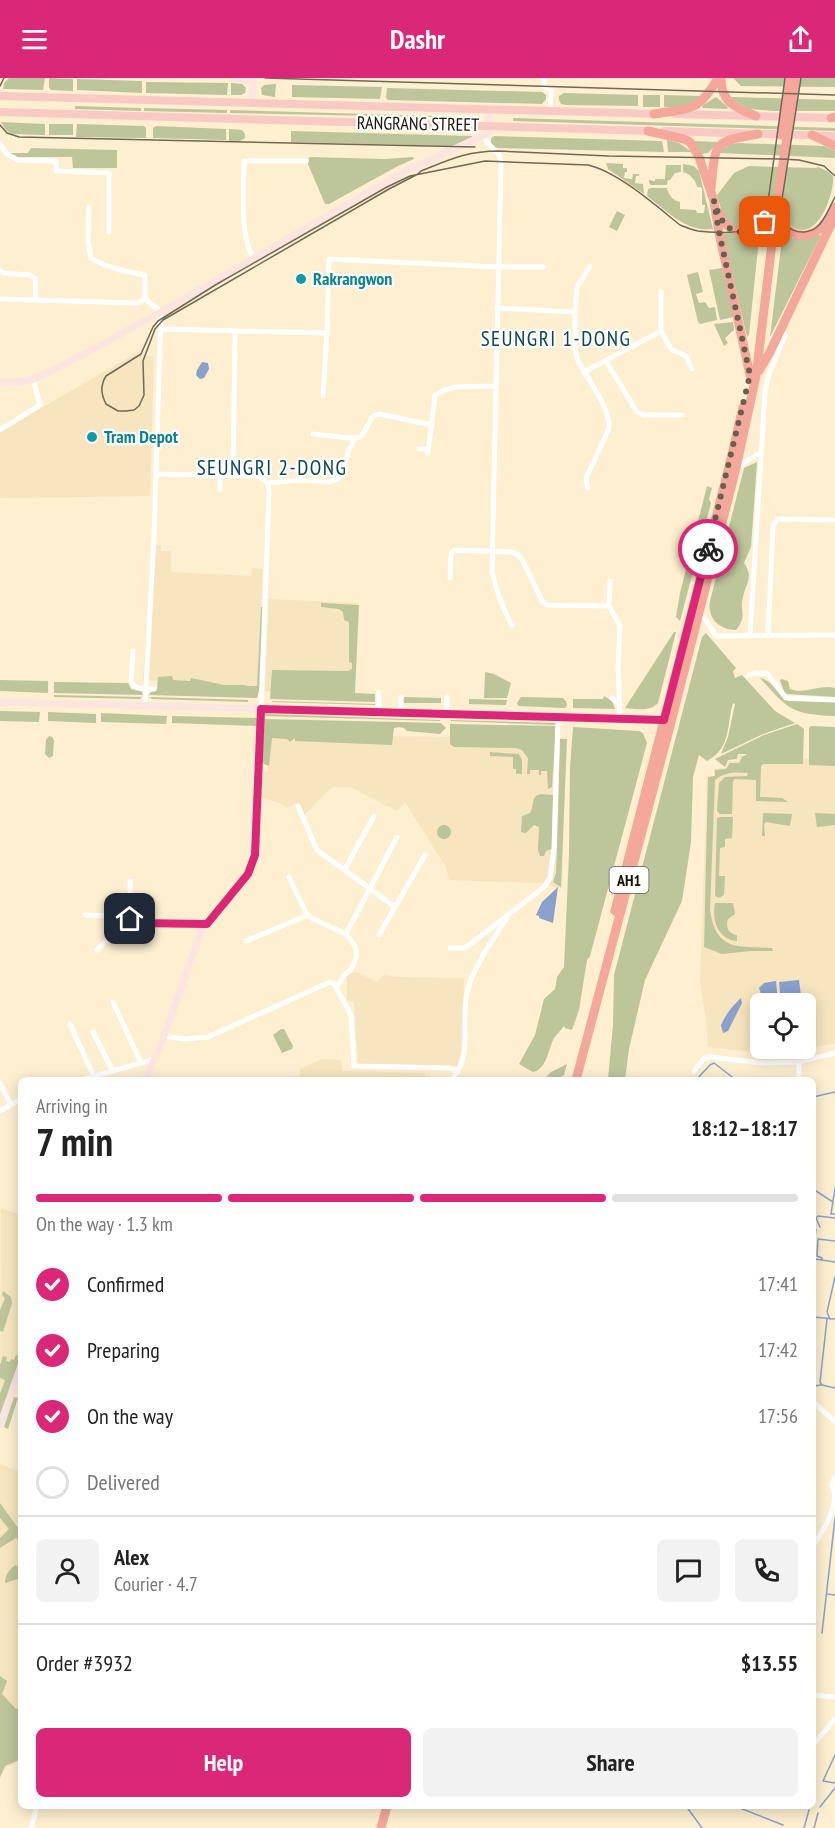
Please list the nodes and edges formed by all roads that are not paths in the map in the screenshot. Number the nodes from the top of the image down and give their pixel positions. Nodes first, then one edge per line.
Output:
1 (234, 78) edge
2 (544, 78) edge
3 (720, 78) edge
4 (789, 78) edge
5 (796, 78) edge
6 (0, 96) edge
7 (253, 102) junction
8 (490, 109) junction
9 (0, 112) edge
10 (550, 112) junction
11 (654, 114) junction
12 (756, 116) junction
13 (834, 118) edge
14 (489, 125) junction
15 (648, 131) junction
16 (758, 134) junction
17 (485, 135) junction
18 (812, 135) junction
19 (835, 136) edge
20 (0, 144) edge
21 (835, 146) edge
22 (0, 153) edge
23 (306, 160) dead end
24 (711, 190) junction
25 (714, 201) junction
26 (89, 207) dead end
27 (835, 207) edge
28 (774, 210) junction
29 (835, 216) edge
30 (110, 232) dead end
31 (254, 258) junction
32 (590, 266) dead end
33 (498, 267) junction
34 (543, 267) dead end
35 (0, 270) edge
36 (661, 292) dead end
37 (0, 299) edge
38 (145, 299) junction
39 (36, 300) junction
40 (497, 308) junction
41 (161, 312) junction
42 (575, 312) junction
43 (782, 328) junction
44 (160, 329) junction
45 (235, 330) junction
46 (662, 331) junction
47 (327, 333) junction
48 (227, 352) dead end
49 (235, 353) junction
50 (606, 361) junction
51 (693, 369) dead end
52 (584, 372) junction
53 (753, 376) junction
54 (33, 380) junction
55 (0, 382) edge
56 (496, 386) junction
57 (753, 390) junction
58 (765, 392) junction
59 (323, 396) dead end
60 (682, 415) dead end
61 (432, 425) junction
62 (0, 430) edge
63 (313, 434) dead end
64 (355, 438) junction
65 (419, 449) dead end
66 (761, 452) junction
67 (736, 468) junction
68 (156, 474) junction
69 (220, 475) junction
70 (233, 476) junction
71 (268, 483) junction
72 (588, 488) dead end
73 (220, 490) dead end
74 (835, 520) edge
75 (493, 552) junction
76 (450, 578) dead end
77 (610, 581) dead end
78 (609, 606) junction
79 (696, 610) junction
80 (512, 624) dead end
81 (835, 635) edge
82 (750, 636) junction
83 (768, 636) junction
84 (133, 651) dead end
85 (749, 675) dead end
86 (146, 689) junction
87 (154, 689) dead end
88 (379, 692) dead end
89 (402, 697) dead end
90 (447, 697) dead end
91 (612, 698) dead end
92 (835, 700) edge
93 (0, 702) edge
94 (145, 705) junction
95 (620, 705) junction
96 (261, 709) junction
97 (379, 712) junction
98 (401, 712) junction
99 (446, 713) junction
100 (558, 716) junction
101 (620, 719) junction
102 (668, 721) junction
103 (298, 806) dead end
104 (374, 816) dead end
105 (397, 837) dead end
106 (425, 855) dead end
107 (345, 869) junction
108 (289, 877) dead end
109 (130, 881) dead end
110 (370, 889) junction
111 (395, 907) junction
112 (510, 913) junction
113 (85, 915) dead end
114 (308, 915) junction
115 (132, 922) junction
116 (207, 924) junction
117 (346, 934) junction
118 (379, 935) dead end
119 (246, 941) dead end
120 (450, 948) dead end
121 (97, 950) dead end
122 (336, 987) junction
123 (113, 1002) dead end
124 (70, 1024) dead end
125 (93, 1032) dead end
126 (164, 1036) junction
127 (835, 1053) edge
128 (155, 1059) junction
129 (799, 1062) junction
130 (141, 1063) junction
131 (113, 1071) junction
132 (694, 1071) dead end
133 (458, 1072) junction
134 (94, 1077) joint
135 (146, 1077) edge
136 (454, 1077) edge
137 (570, 1077) edge
138 (577, 1077) edge
139 (800, 1077) edge
140 (0, 1083) edge
141 (18, 1101) edge
142 (11, 1105) junction
143 (0, 1111) edge
144 (18, 1374) edge
145 (816, 1405) edge
146 (835, 1421) edge
147 (0, 1425) edge
148 (835, 1477) edge
149 (835, 1494) edge
150 (816, 1541) edge
151 (816, 1695) edge
152 (835, 1698) edge
153 (835, 1719) edge
154 (816, 1741) edge
155 (36, 1809) edge
156 (381, 1809) edge
157 (386, 1809) edge
158 (31, 1828) edge
159 (376, 1828) edge
160 (381, 1828) edge

1 - 7 main road
2 - 10 street
3 - 11 highway
3 - 12 highway
4 - 28 highway
5 - 28 highway
6 - 7 main road, RANGRANG STREET
7 - 8 main road, RANGRANG STREET
8 - 10 main road, RANGRANG STREET
8 - 14 main road
9 - 14 main road, RANGRANG STREET
10 - 11 main road, RANGRANG STREET
11 - 12 main road, RANGRANG STREET
12 - 13 main road, RANGRANG STREET
14 - 15 main road, RANGRANG STREET
14 - 17 main road
15 - 16 main road, RANGRANG STREET
15 - 24 highway
16 - 18 main road, RANGRANG STREET
16 - 24 highway
17 - 31 main road
17 - 33 street
18 - 19 main road, RANGRANG STREET
18 - 21 highway
20 - 22 street
20 - 30 street
23 - 31 street
24 - 25 highway
25 - 28 highway
25 - 53 highway
26 - 38 street
27 - 28 highway
28 - 53 highway
29 - 43 highway
31 - 41 main road
32 - 42 street
33 - 34 street
33 - 40 street
33 - 47 street
35 - 39 street
36 - 46 street
37 - 39 street
38 - 39 street
38 - 41 street
40 - 42 street
40 - 56 street
41 - 44 street
41 - 54 main road
42 - 52 street
43 - 53 highway
43 - 58 street
44 - 45 street
44 - 68 street
45 - 47 street
45 - 49 street
46 - 50 street
46 - 51 street
47 - 59 street
48 - 49 street
49 - 70 street
50 - 52 street
50 - 60 street
52 - 72 street
53 - 57 highway
53 - 79 highway
54 - 55 main road
54 - 62 street
56 - 61 street
56 - 75 street
57 - 58 street
57 - 67 highway
58 - 66 street
61 - 64 street
61 - 65 street
63 - 64 street
64 - 71 street
66 - 67 street
66 - 82 street
67 - 79 highway
68 - 69 street
68 - 86 street
69 - 70 street
69 - 73 street
70 - 71 street
71 - 96 street
74 - 83 street
75 - 76 street
75 - 78 street
75 - 80 street
77 - 78 street
78 - 95 street
79 - 82 street
79 - 102 highway
81 - 83 street
82 - 83 street
84 - 86 street
85 - 92 street
86 - 87 street
86 - 94 street
88 - 97 street
89 - 98 street
90 - 99 street
91 - 95 street
93 - 94 main road
94 - 96 main road
95 - 101 street
96 - 97 main road
96 - 116 main road
97 - 98 main road
98 - 99 main road
99 - 100 main road
100 - 101 main road
100 - 112 street
101 - 102 main road
102 - 137 highway, AH1
102 - 138 highway, AH1
103 - 107 street
104 - 107 street
105 - 110 street
106 - 111 street
107 - 110 street
108 - 114 street
109 - 115 street
110 - 111 street
110 - 117 street
111 - 118 street
112 - 120 street
112 - 133 street
113 - 115 street
114 - 117 street
114 - 119 street
115 - 116 street
115 - 121 street
116 - 126 main road
117 - 122 street
122 - 126 street
122 - 133 street
123 - 130 street
124 - 134 street
125 - 131 street
126 - 128 main road
127 - 129 street
128 - 130 street
128 - 135 main road
129 - 132 street
129 - 139 street
130 - 131 street
131 - 134 street
133 - 136 street
140 - 142 street
141 - 142 street
142 - 143 street
144 - 147 main road
145 - 146 street
148 - 149 street
149 - 150 street
151 - 152 street
153 - 154 street
155 - 158 street
156 - 159 highway
157 - 160 highway

